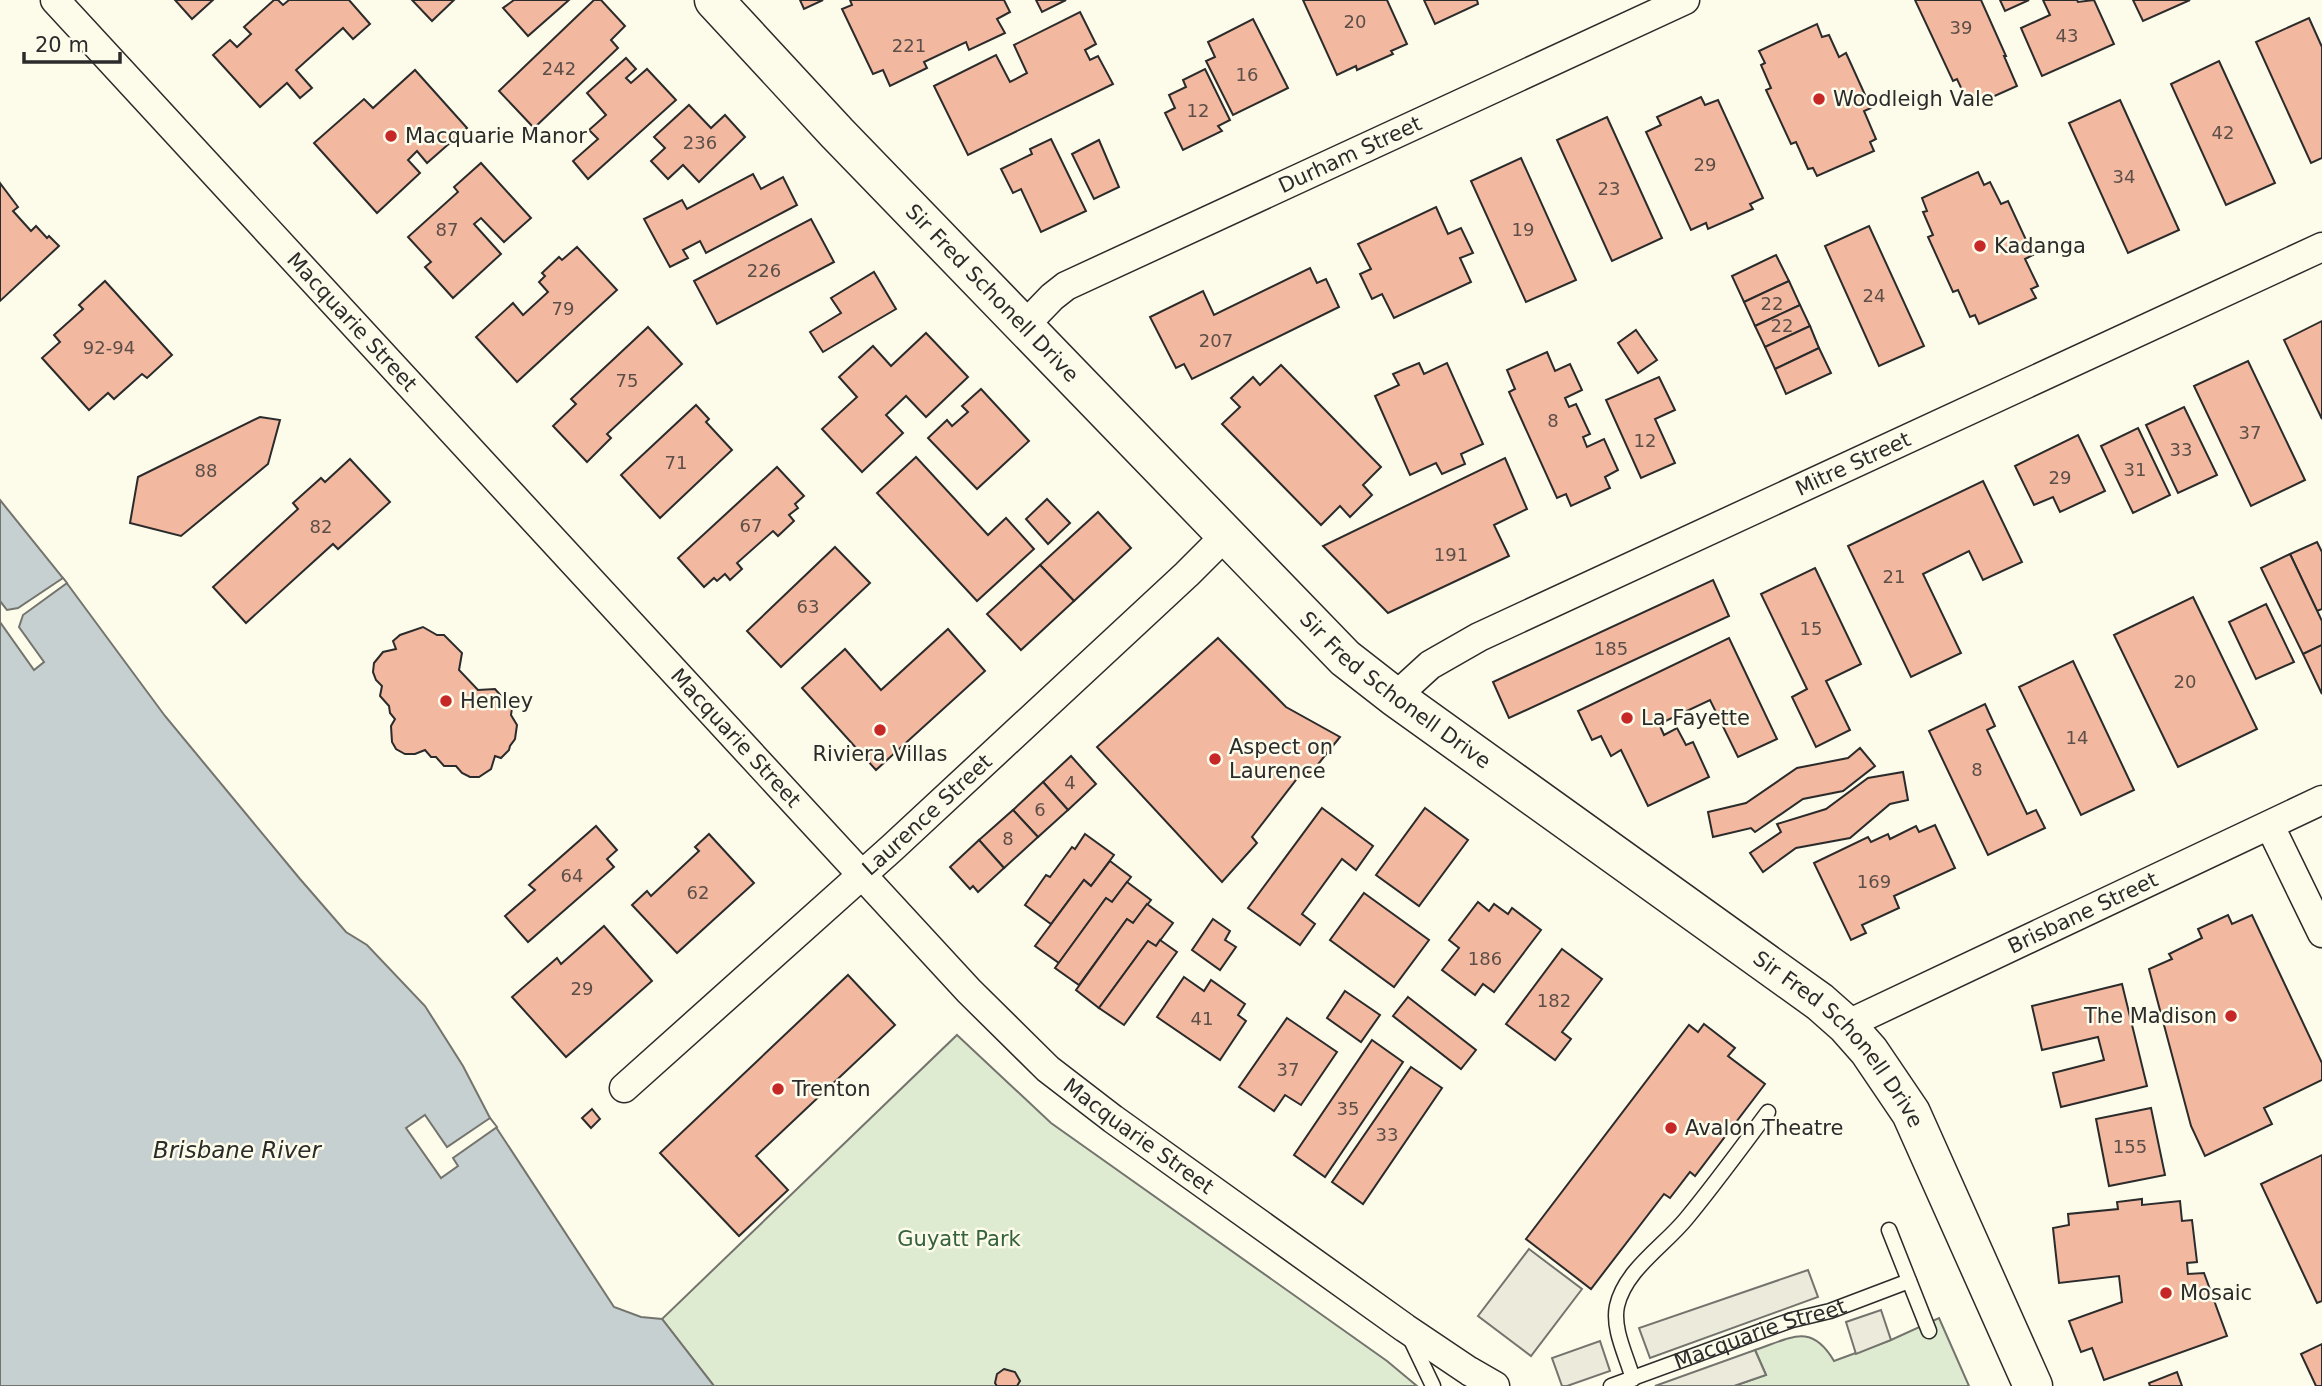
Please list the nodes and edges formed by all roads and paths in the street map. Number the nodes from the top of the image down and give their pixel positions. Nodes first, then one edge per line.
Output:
1 (55, 0) edge
2 (714, 0) edge
3 (1685, 0) edge
4 (2322, 247) edge
5 (1024, 326) junction
6 (1225, 536) junction
7 (1395, 697) junction
8 (2322, 800) edge
9 (2270, 826) junction
10 (862, 875) junction
11 (2322, 933) edge
12 (1846, 1025) junction
13 (624, 1088) dead end
14 (1768, 1112) dead end
15 (1889, 1230) dead end
16 (1909, 1281) junction
17 (1405, 1328) junction
18 (1929, 1331) dead end
19 (1633, 1378) junction
20 (1433, 1386) edge
21 (1495, 1386) edge
22 (1611, 1386) edge
23 (2033, 1386) edge

1 - 10 street, Macquarie Street
2 - 5 main road, Sir Fred Schonell Drive
3 - 5 street, Durham Street
4 - 7 street, Mitre Street
5 - 6 main road, Sir Fred Schonell Drive
6 - 7 main road, Sir Fred Schonell Drive
6 - 10 street, Laurence Street
7 - 12 main road, Sir Fred Schonell Drive
8 - 9 street, Brisbane Street
9 - 11 street
9 - 12 street, Brisbane Street
10 - 13 street, Laurence Street
10 - 17 street, Macquarie Street
12 - 23 main road, Sir Fred Schonell Drive
14 - 19 lane
15 - 16 lane
16 - 18 lane
16 - 19 lane, Macquarie Street
17 - 20 lane
17 - 21 street, Macquarie Street
19 - 22 lane, Macquarie Street

